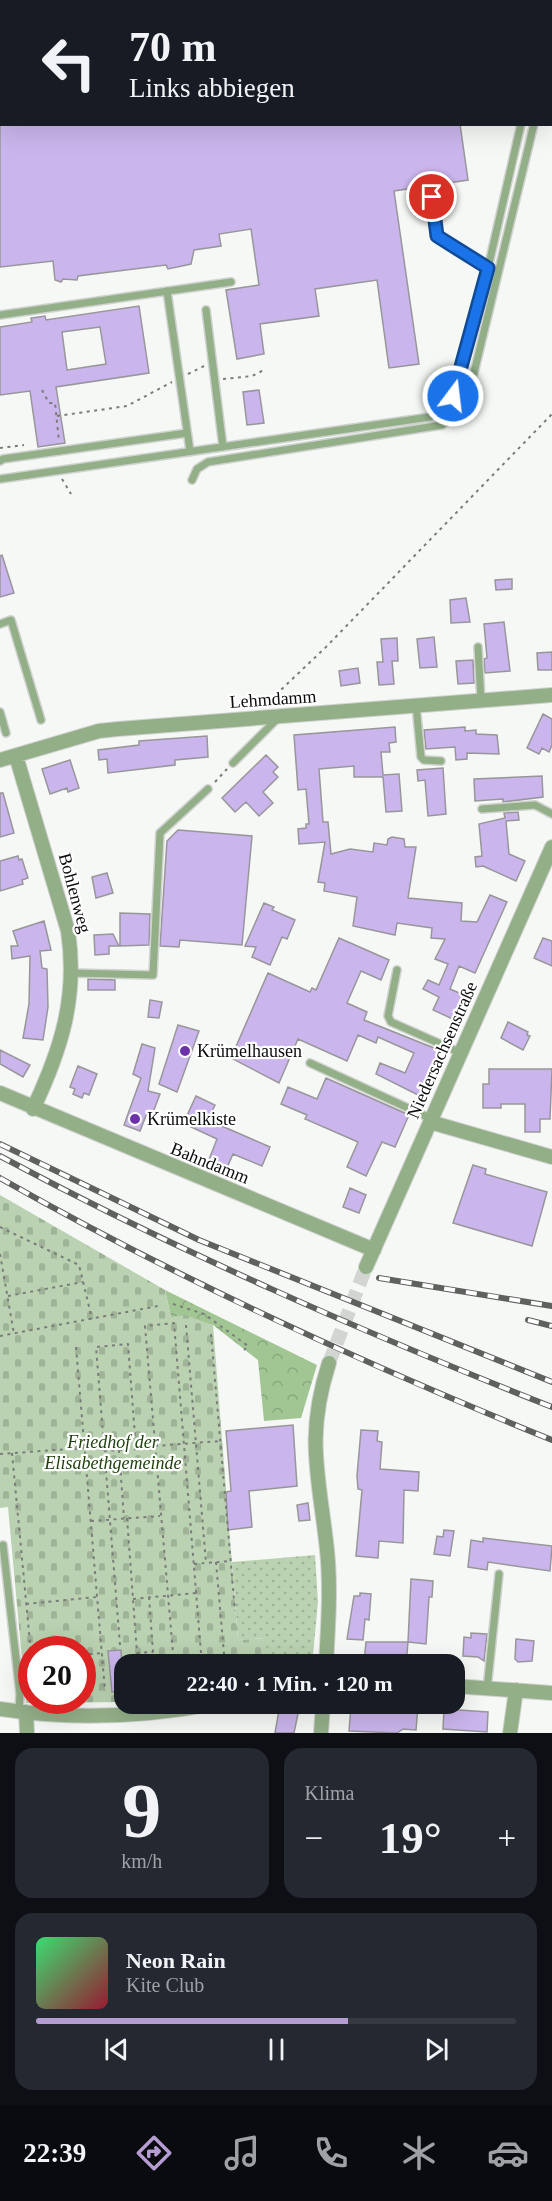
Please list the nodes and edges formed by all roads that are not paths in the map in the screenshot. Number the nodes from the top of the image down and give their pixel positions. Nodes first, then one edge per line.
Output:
1 (521, 126) edge
2 (534, 126) edge
3 (432, 197) dead end
4 (488, 268) junction
5 (231, 282) dead end
6 (167, 291) junction
7 (206, 310) dead end
8 (0, 315) edge
9 (187, 433) junction
10 (223, 447) junction
11 (190, 451) junction
12 (0, 462) edge
13 (0, 479) edge
14 (192, 480) dead end
15 (0, 624) edge
16 (478, 647) dead end
17 (552, 695) edge
18 (481, 700) junction
19 (416, 705) junction
20 (0, 712) edge
21 (280, 716) junction
22 (42, 720) dead end
23 (6, 733) dead end
24 (16, 756) junction
25 (0, 760) edge
26 (441, 761) dead end
27 (233, 763) road end
28 (208, 789) road end
29 (482, 809) dead end
30 (552, 814) edge
31 (552, 847) edge
32 (397, 969) dead end
33 (72, 973) junction
34 (460, 1053) junction
35 (310, 1063) dead end
36 (0, 1093) edge
37 (33, 1109) junction
38 (431, 1120) junction
39 (552, 1157) edge
40 (374, 1250) junction
41 (366, 1267) tunnel mouth
42 (329, 1363) tunnel mouth
43 (3, 1545) dead end
44 (499, 1574) dead end
45 (326, 1654) edge
46 (18, 1676) edge
47 (465, 1687) edge
48 (487, 1689) junction
49 (516, 1690) junction
50 (552, 1693) edge
51 (0, 1709) edge
52 (18, 1711) edge
53 (22, 1714) edge
54 (94, 1714) edge
55 (138, 1714) edge
56 (322, 1714) edge
57 (27, 1733) edge
58 (321, 1733) edge
59 (510, 1733) edge

1 - 4 lane
2 - 14 lane
3 - 4 lane
4 - 10 lane
5 - 6 lane
6 - 8 lane
6 - 9 lane
7 - 10 lane
9 - 11 lane
9 - 12 lane
10 - 11 lane
11 - 13 lane
15 - 22 lane
16 - 18 lane
17 - 18 street, Lehmdamm
18 - 19 street, Lehmdamm
19 - 21 street, Lehmdamm
19 - 26 lane
20 - 23 lane
21 - 24 street, Lehmdamm
21 - 27 lane
24 - 25 street, Lehmdamm
24 - 33 street, Bohlenweg
28 - 33 lane
29 - 30 lane
31 - 34 street, Niedersachsenstraße
32 - 34 lane
33 - 37 street, Bohlenweg
34 - 38 street, Niedersachsenstraße
35 - 38 lane
36 - 37 street, Bahndamm
37 - 40 street, Bahndamm
38 - 39 street
38 - 40 street, Niedersachsenstraße
40 - 41 street, Niedersachsenstraße
42 - 45 street
43 - 46 lane
44 - 48 lane
47 - 48 street
48 - 49 street
49 - 50 street
49 - 59 street
51 - 52 street
53 - 57 street
54 - 55 street
56 - 58 street

